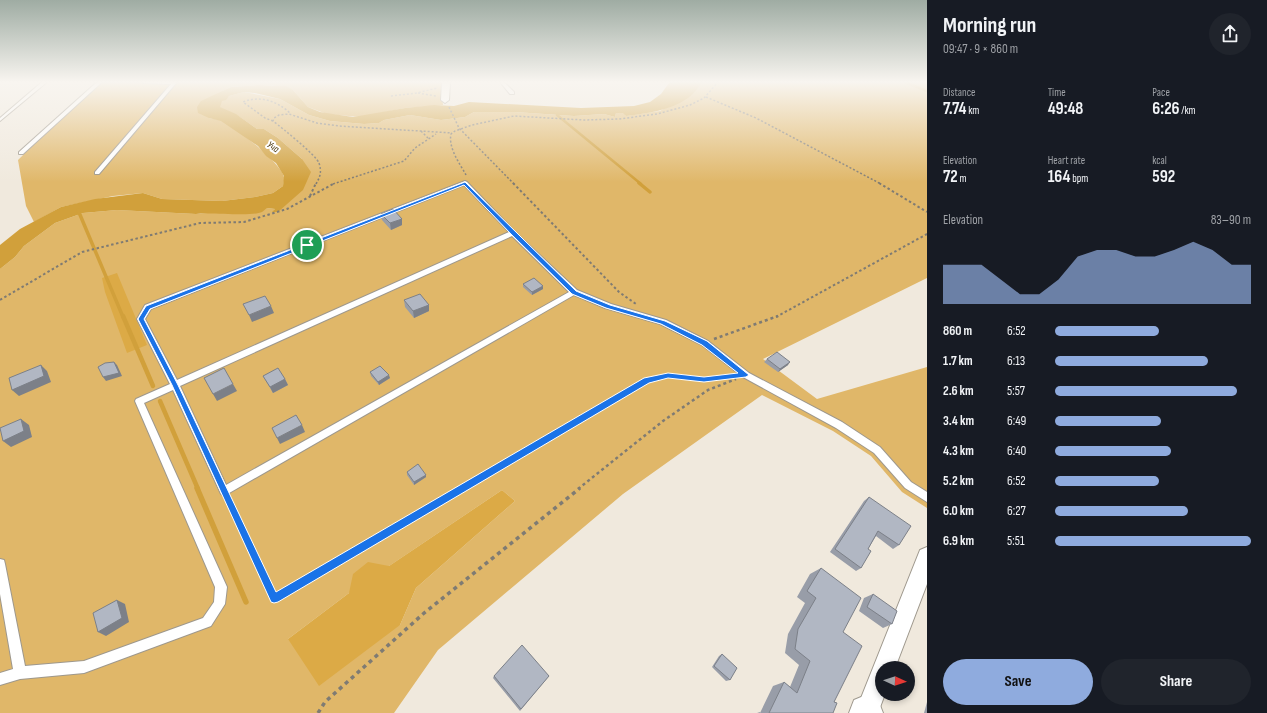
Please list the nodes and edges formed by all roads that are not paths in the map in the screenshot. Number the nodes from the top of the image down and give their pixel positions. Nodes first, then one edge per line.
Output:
1 (63, 115) edge
2 (146, 115) edge
3 (21, 153) dead end
4 (97, 173) dead end
5 (513, 233) junction
6 (574, 292) junction
7 (175, 385) junction
8 (927, 497) edge
9 (927, 557) edge
10 (0, 564) edge
11 (887, 661) edge
12 (20, 673) junction
13 (0, 679) edge
14 (875, 691) edge
15 (867, 713) edge

1 - 3 lane
2 - 4 lane
5 - 6 lane
5 - 7 lane
5 - 7 lane
6 - 7 lane
6 - 8 lane
7 - 12 lane
9 - 11 street
10 - 12 lane
12 - 13 lane
14 - 15 street

